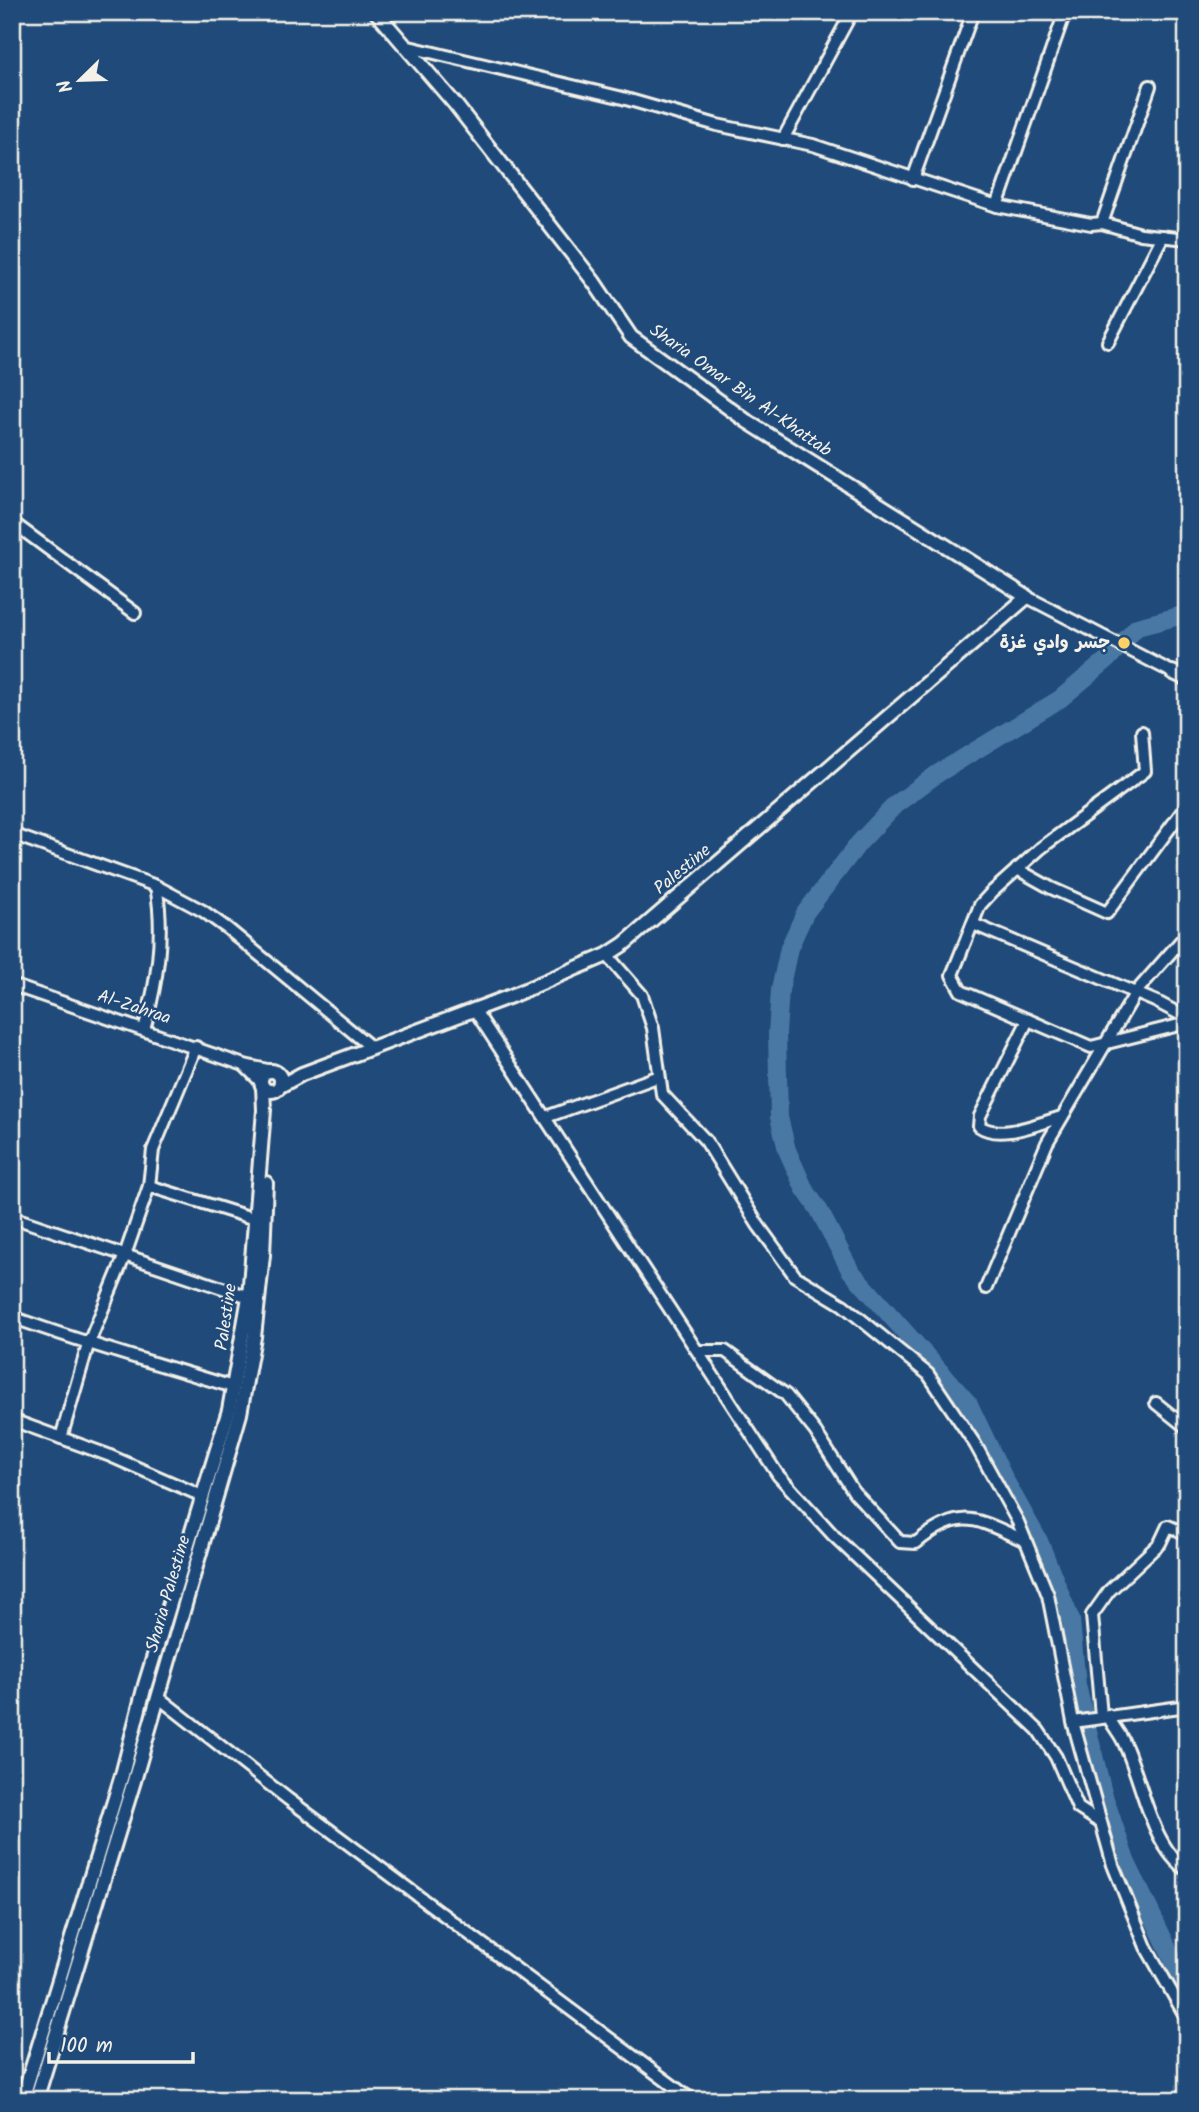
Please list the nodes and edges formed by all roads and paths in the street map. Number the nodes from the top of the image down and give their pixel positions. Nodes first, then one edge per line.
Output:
1 (376, 12) edge
2 (852, 12) edge
3 (973, 12) edge
4 (1065, 12) edge
5 (405, 46) junction
6 (1150, 86) dead end
7 (783, 139) junction
8 (913, 178) junction
9 (997, 206) junction
10 (1102, 223) junction
11 (1163, 236) junction
12 (1186, 237) edge
13 (1108, 342) dead end
14 (12, 522) edge
15 (1027, 597) junction
16 (135, 612) dead end
17 (1172, 672) joint
18 (1187, 679) edge
19 (1142, 732) dead end
20 (1187, 805) edge
21 (12, 834) edge
22 (1017, 869) junction
23 (156, 886) junction
24 (973, 924) junction
25 (1187, 934) edge
26 (607, 955) junction
27 (12, 985) edge
28 (1136, 992) junction
29 (474, 1009) junction
30 (1028, 1020) junction
31 (1187, 1021) edge
32 (144, 1030) junction
33 (1105, 1044) junction
34 (196, 1047) junction
35 (372, 1048) junction
36 (244, 1065) junction
37 (657, 1077) dead end
38 (277, 1080) junction
39 (262, 1085) junction
40 (546, 1117) junction
41 (1062, 1117) junction
42 (149, 1186) junction
43 (12, 1217) edge
44 (255, 1219) junction
45 (125, 1255) junction
46 (986, 1288) dead end
47 (249, 1297) junction
48 (12, 1317) edge
49 (88, 1345) junction
50 (699, 1352) junction
51 (233, 1387) junction
52 (1156, 1402) dead end
53 (12, 1420) edge
54 (1187, 1429) edge
55 (61, 1438) junction
56 (202, 1496) junction
57 (1187, 1534) edge
58 (1026, 1541) junction
59 (188, 1545) joint
60 (158, 1696) junction
61 (1187, 1706) edge
62 (1090, 1718) junction
63 (1098, 1821) junction
64 (1187, 1870) edge
65 (1187, 2019) edge
66 (22, 2100) edge
67 (36, 2100) edge
68 (692, 2100) edge

1 - 5 street, Sharia Omar Bin Al-Khattab
2 - 7 street
3 - 8 street
4 - 9 street
5 - 7 street
5 - 15 street, Sharia Omar Bin Al-Khattab
6 - 10 street
7 - 8 street
8 - 9 street
9 - 10 street
10 - 11 street
11 - 12 street
11 - 13 street
14 - 16 street
15 - 17 street, Sharia Omar Bin Al-Khattab
15 - 26 street, Palestine
17 - 18 street, Sharia Omar Bin Al-Khattab
19 - 22 street
20 - 22 street
21 - 23 street
22 - 24 street
23 - 32 street
23 - 35 street
24 - 28 street
24 - 30 street
25 - 28 street
26 - 29 street, Palestine
26 - 58 street
27 - 32 street, Al-Zahraa
28 - 31 street
28 - 33 street
29 - 35 street, Palestine
29 - 40 street
30 - 33 street
30 - 41 street
31 - 33 street
32 - 34 street, Al-Zahraa
33 - 41 street
34 - 36 street, Al-Zahraa
34 - 42 street
35 - 38 street, Palestine
36 - 38 street, Al-Zahraa
36 - 39 street, Al-Zahraa
37 - 40 street
38 - 39 street, Palestine
38 - 60 street, Sharia Palestine
39 - 44 street, Palestine
40 - 50 street
41 - 46 street
42 - 44 street
42 - 45 street
43 - 45 street
44 - 47 street, Palestine
45 - 47 street
45 - 49 street
47 - 51 street, Palestine
48 - 49 street
49 - 51 street
49 - 55 street
50 - 58 street
50 - 63 street
51 - 56 street, Palestine
52 - 54 street
53 - 55 street
55 - 56 street
56 - 59 street, Palestine
57 - 62 street
58 - 62 street
59 - 66 street, Sharia Palestine
60 - 67 street, Sharia Palestine
60 - 68 street
61 - 62 street
62 - 63 street
62 - 64 street
63 - 65 street

